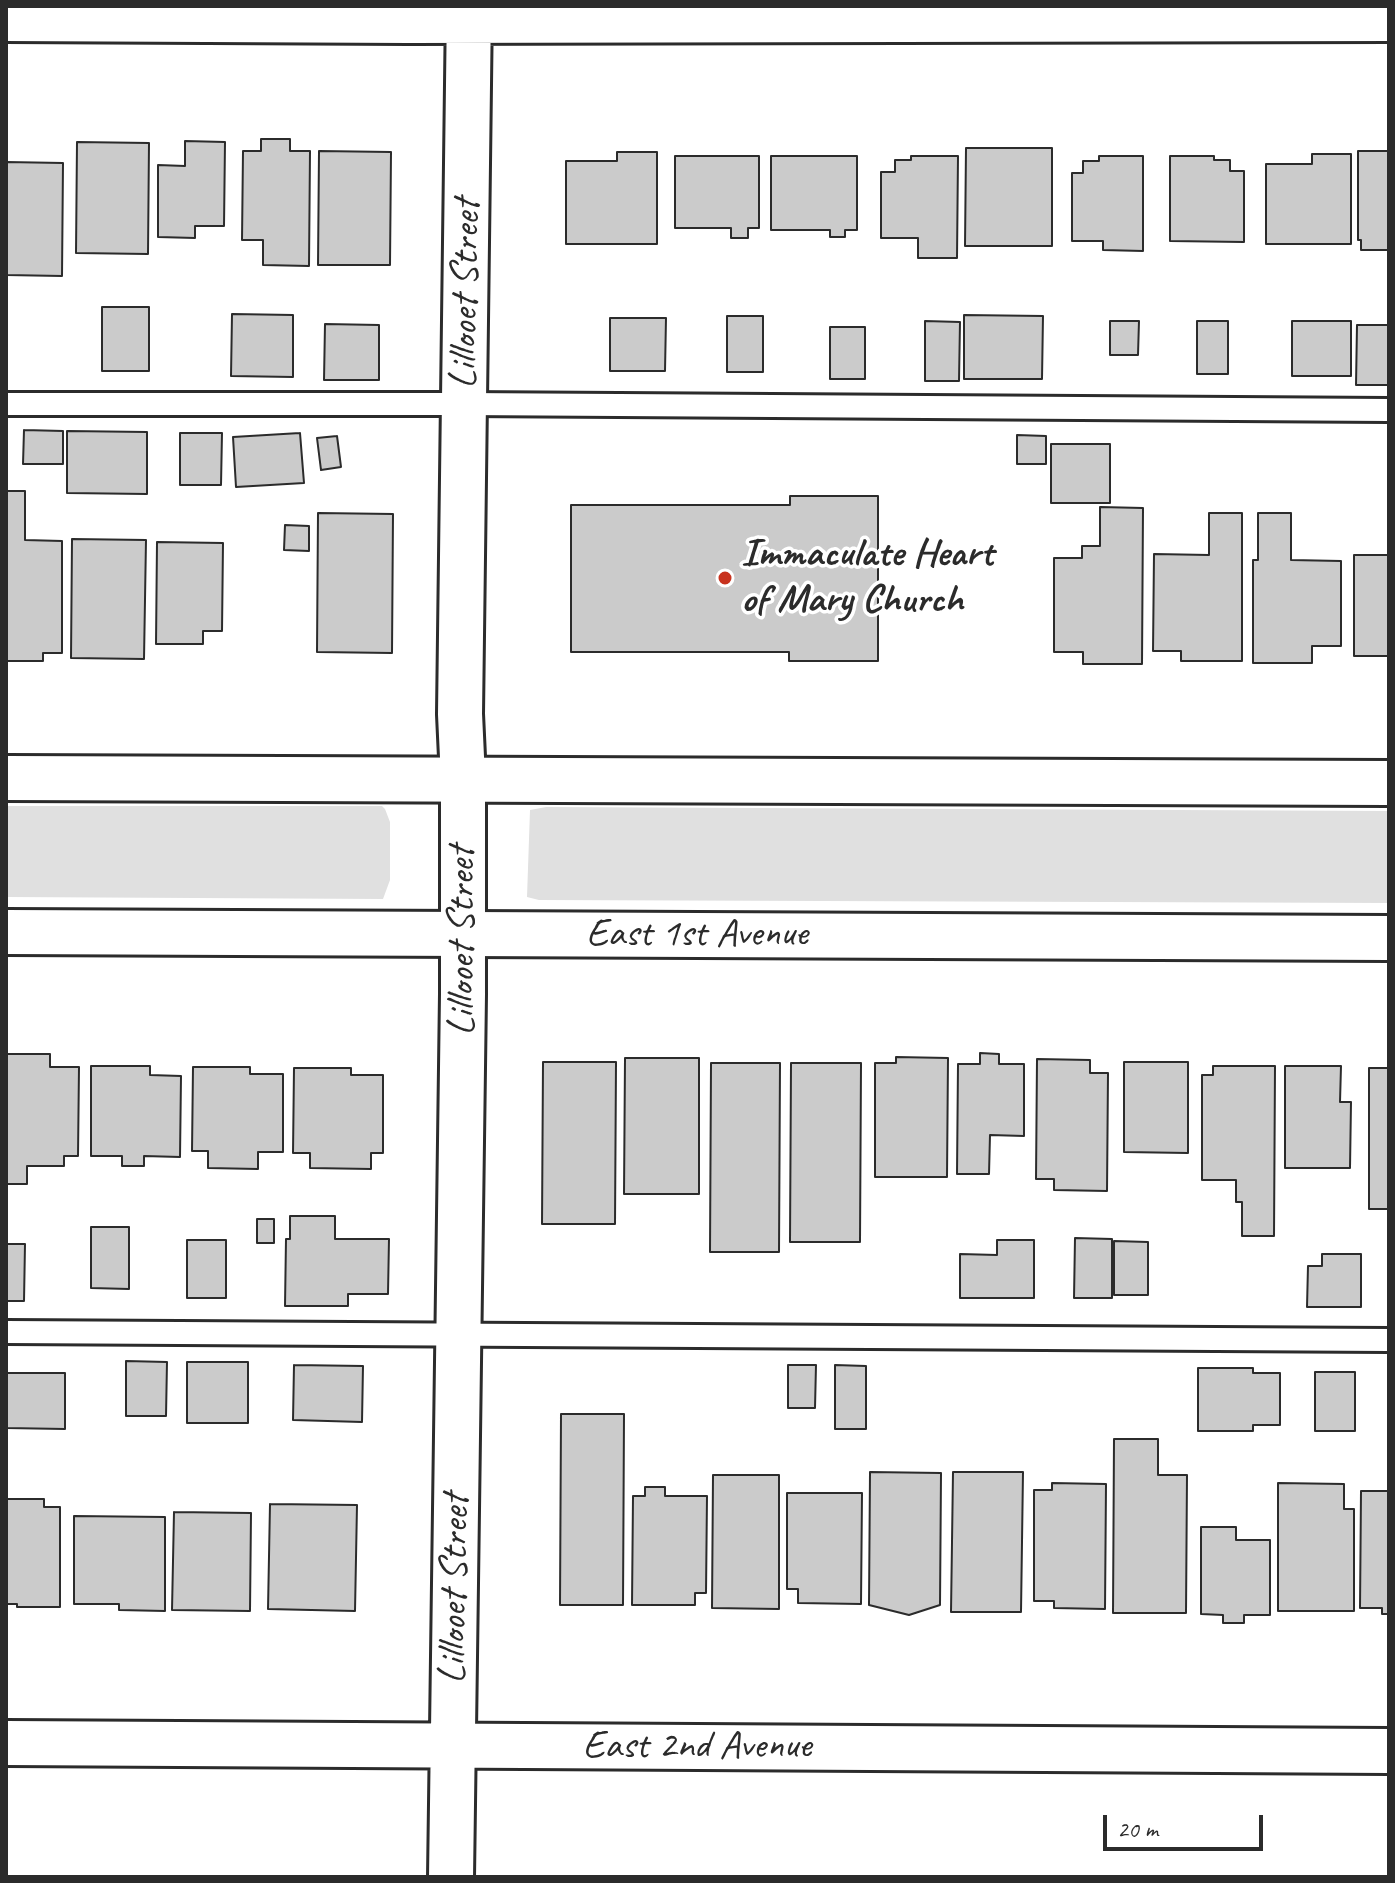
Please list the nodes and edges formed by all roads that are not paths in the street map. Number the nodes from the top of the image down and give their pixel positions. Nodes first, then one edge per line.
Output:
1 (469, 13) edge
2 (6, 19) edge
3 (1389, 19) edge
4 (6, 404) edge
5 (464, 404) junction
6 (1389, 410) edge
7 (6, 778) edge
8 (463, 779) junction
9 (1389, 783) edge
10 (6, 932) edge
11 (464, 934) junction
12 (1389, 938) edge
13 (6, 1332) edge
14 (459, 1334) junction
15 (1389, 1340) edge
16 (6, 1743) edge
17 (453, 1745) junction
18 (1389, 1751) edge
19 (451, 1877) edge

1 - 2 street
1 - 3 street
1 - 5 street, Lillooet Street
4 - 5 lane
5 - 6 lane
5 - 8 street, Lillooet Street
7 - 8 street
8 - 9 street
8 - 11 street, Lillooet Street
10 - 11 street, East 1st Avenue
11 - 12 street, East 1st Avenue
11 - 14 street, Lillooet Street
13 - 14 lane
14 - 15 lane
14 - 17 street, Lillooet Street
16 - 17 street, East 2nd Avenue
17 - 18 street, East 2nd Avenue
17 - 19 street, Lillooet Street

